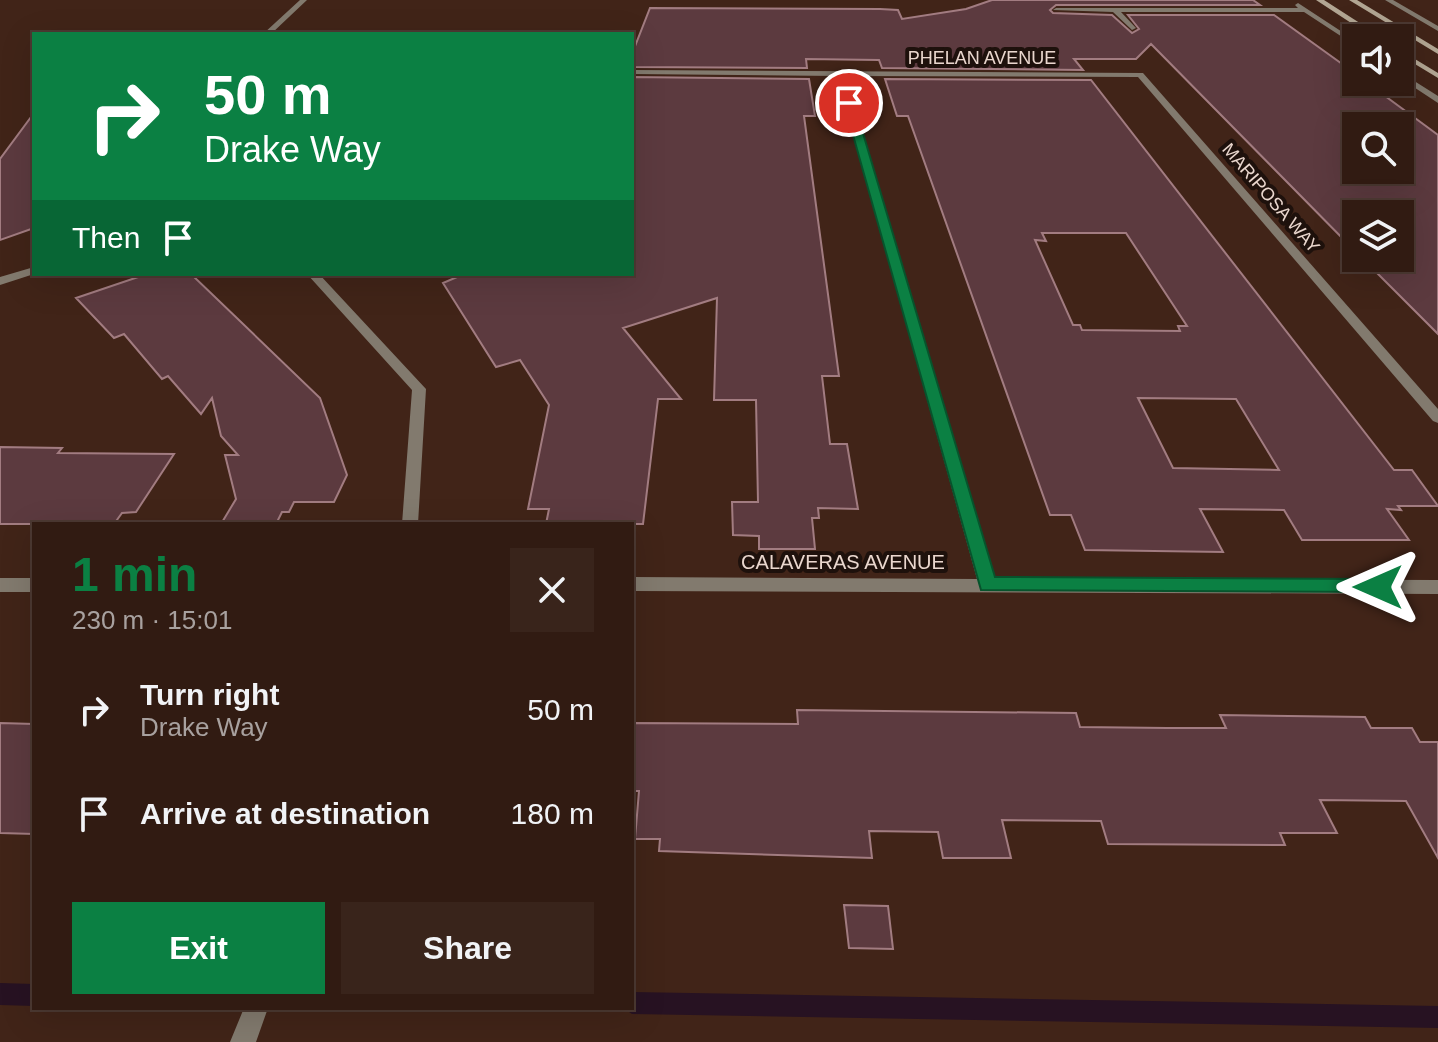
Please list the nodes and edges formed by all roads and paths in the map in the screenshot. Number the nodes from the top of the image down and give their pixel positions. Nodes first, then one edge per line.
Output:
1 (304, 0) edge
2 (1290, 0) edge
3 (1319, 0) edge
4 (1352, 0) edge
5 (1388, 0) edge
6 (1056, 10) dead end
7 (1115, 10) junction
8 (1305, 10) junction
9 (1357, 24) edge
10 (1132, 28) dead end
11 (1438, 29) edge
12 (269, 32) edge
13 (1342, 35) edge
14 (1438, 52) edge
15 (1414, 61) edge
16 (634, 72) edge
17 (840, 73) junction
18 (1140, 75) joint
19 (1438, 76) edge
20 (1414, 84) edge
21 (1438, 100) edge
22 (32, 271) edge
23 (315, 276) edge
24 (0, 281) edge
25 (1438, 418) edge
26 (410, 522) edge
27 (634, 584) edge
28 (987, 584) junction
29 (0, 585) edge
30 (32, 585) edge
31 (1438, 587) edge
32 (255, 1010) edge
33 (243, 1042) edge

1 - 12 street
2 - 8 street
3 - 9 main road
4 - 14 main road
5 - 11 street
6 - 7 street
7 - 8 street
7 - 10 street
8 - 13 street
15 - 19 main road
16 - 17 street, PHELAN AVENUE
17 - 18 street, PHELAN AVENUE
17 - 28 street
18 - 25 street, MARIPOSA WAY
20 - 21 street
22 - 24 street
23 - 26 street
27 - 28 street, CALAVERAS AVENUE
28 - 31 street, CALAVERAS AVENUE
29 - 30 street
32 - 33 street

